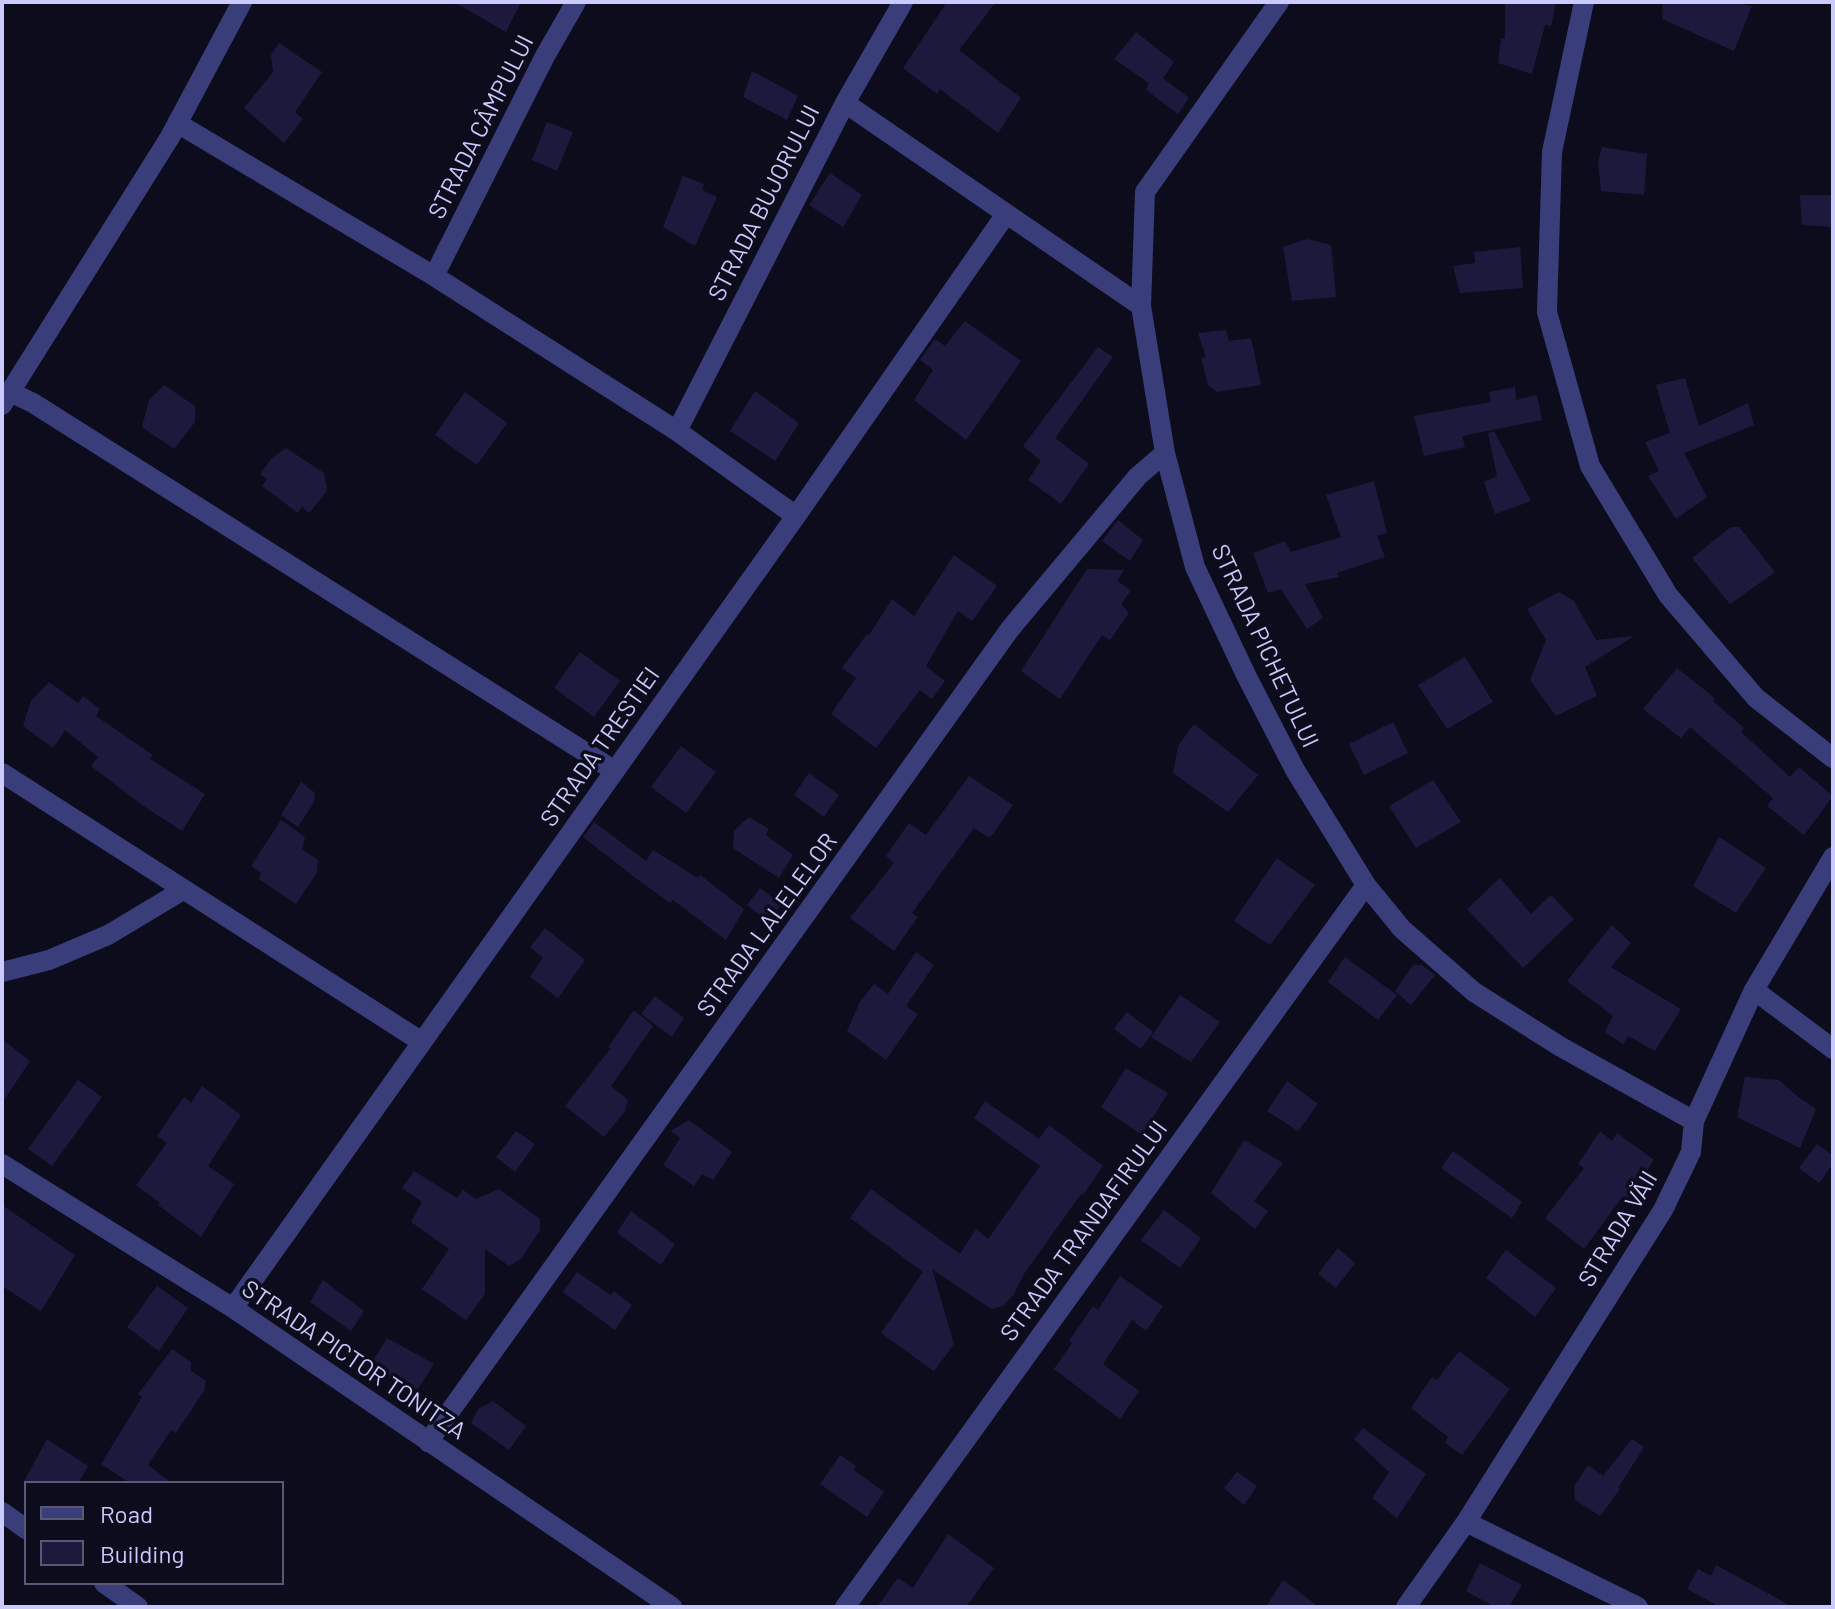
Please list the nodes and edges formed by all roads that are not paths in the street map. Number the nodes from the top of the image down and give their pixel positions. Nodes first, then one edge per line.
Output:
1 (242, 2) edge
2 (576, 2) edge
3 (903, 2) edge
4 (1279, 2) edge
5 (1584, 2) edge
6 (845, 103) junction
7 (177, 123) junction
8 (1006, 214) junction
9 (434, 276) junction
10 (1141, 306) junction
11 (6, 399) edge
12 (677, 431) junction
13 (1165, 453) junction
14 (796, 516) junction
15 (1833, 758) edge
16 (615, 771) junction
17 (2, 773) edge
18 (1833, 857) edge
19 (1366, 885) junction
20 (183, 890) junction
21 (2, 972) edge
22 (1754, 990) junction
23 (422, 1042) junction
24 (1833, 1049) edge
25 (1694, 1121) junction
26 (2, 1164) edge
27 (233, 1308) junction
28 (428, 1442) junction
29 (2, 1512) edge
30 (1466, 1522) junction
31 (24, 1528) edge
32 (107, 1585) edge
33 (138, 1607) edge
34 (672, 1607) edge
35 (845, 1607) edge
36 (1406, 1607) edge
37 (1638, 1607) edge

1 - 7 street
2 - 9 street, STRADA CÂMPULUI
3 - 6 street, STRADA BUJORULUI
4 - 10 street, STRADA PICHETULUI
5 - 15 street
6 - 8 street
6 - 12 street, STRADA BUJORULUI
7 - 9 street
7 - 11 street
8 - 10 street
8 - 14 street, STRADA TRESTIEI
9 - 12 street
10 - 13 street, STRADA PICHETULUI
11 - 16 street
12 - 14 street
13 - 19 street, STRADA PICHETULUI
13 - 28 street, STRADA LALELELOR
14 - 16 street, STRADA TRESTIEI
16 - 23 street, STRADA TRESTIEI
17 - 20 street
18 - 22 street, STRADA VĂII
19 - 25 street, STRADA PICHETULUI
19 - 35 street, STRADA TRANDAFIRULUI
20 - 21 street
20 - 23 street
22 - 24 street
22 - 25 street, STRADA VĂII
23 - 27 street, STRADA TRESTIEI
25 - 30 street, STRADA VĂII
26 - 27 street, STRADA PICTOR TONITZA
27 - 28 street, STRADA PICTOR TONITZA
28 - 34 street, STRADA PICTOR TONITZA
29 - 31 street
30 - 36 street, STRADA VĂII
30 - 37 street
32 - 33 street

